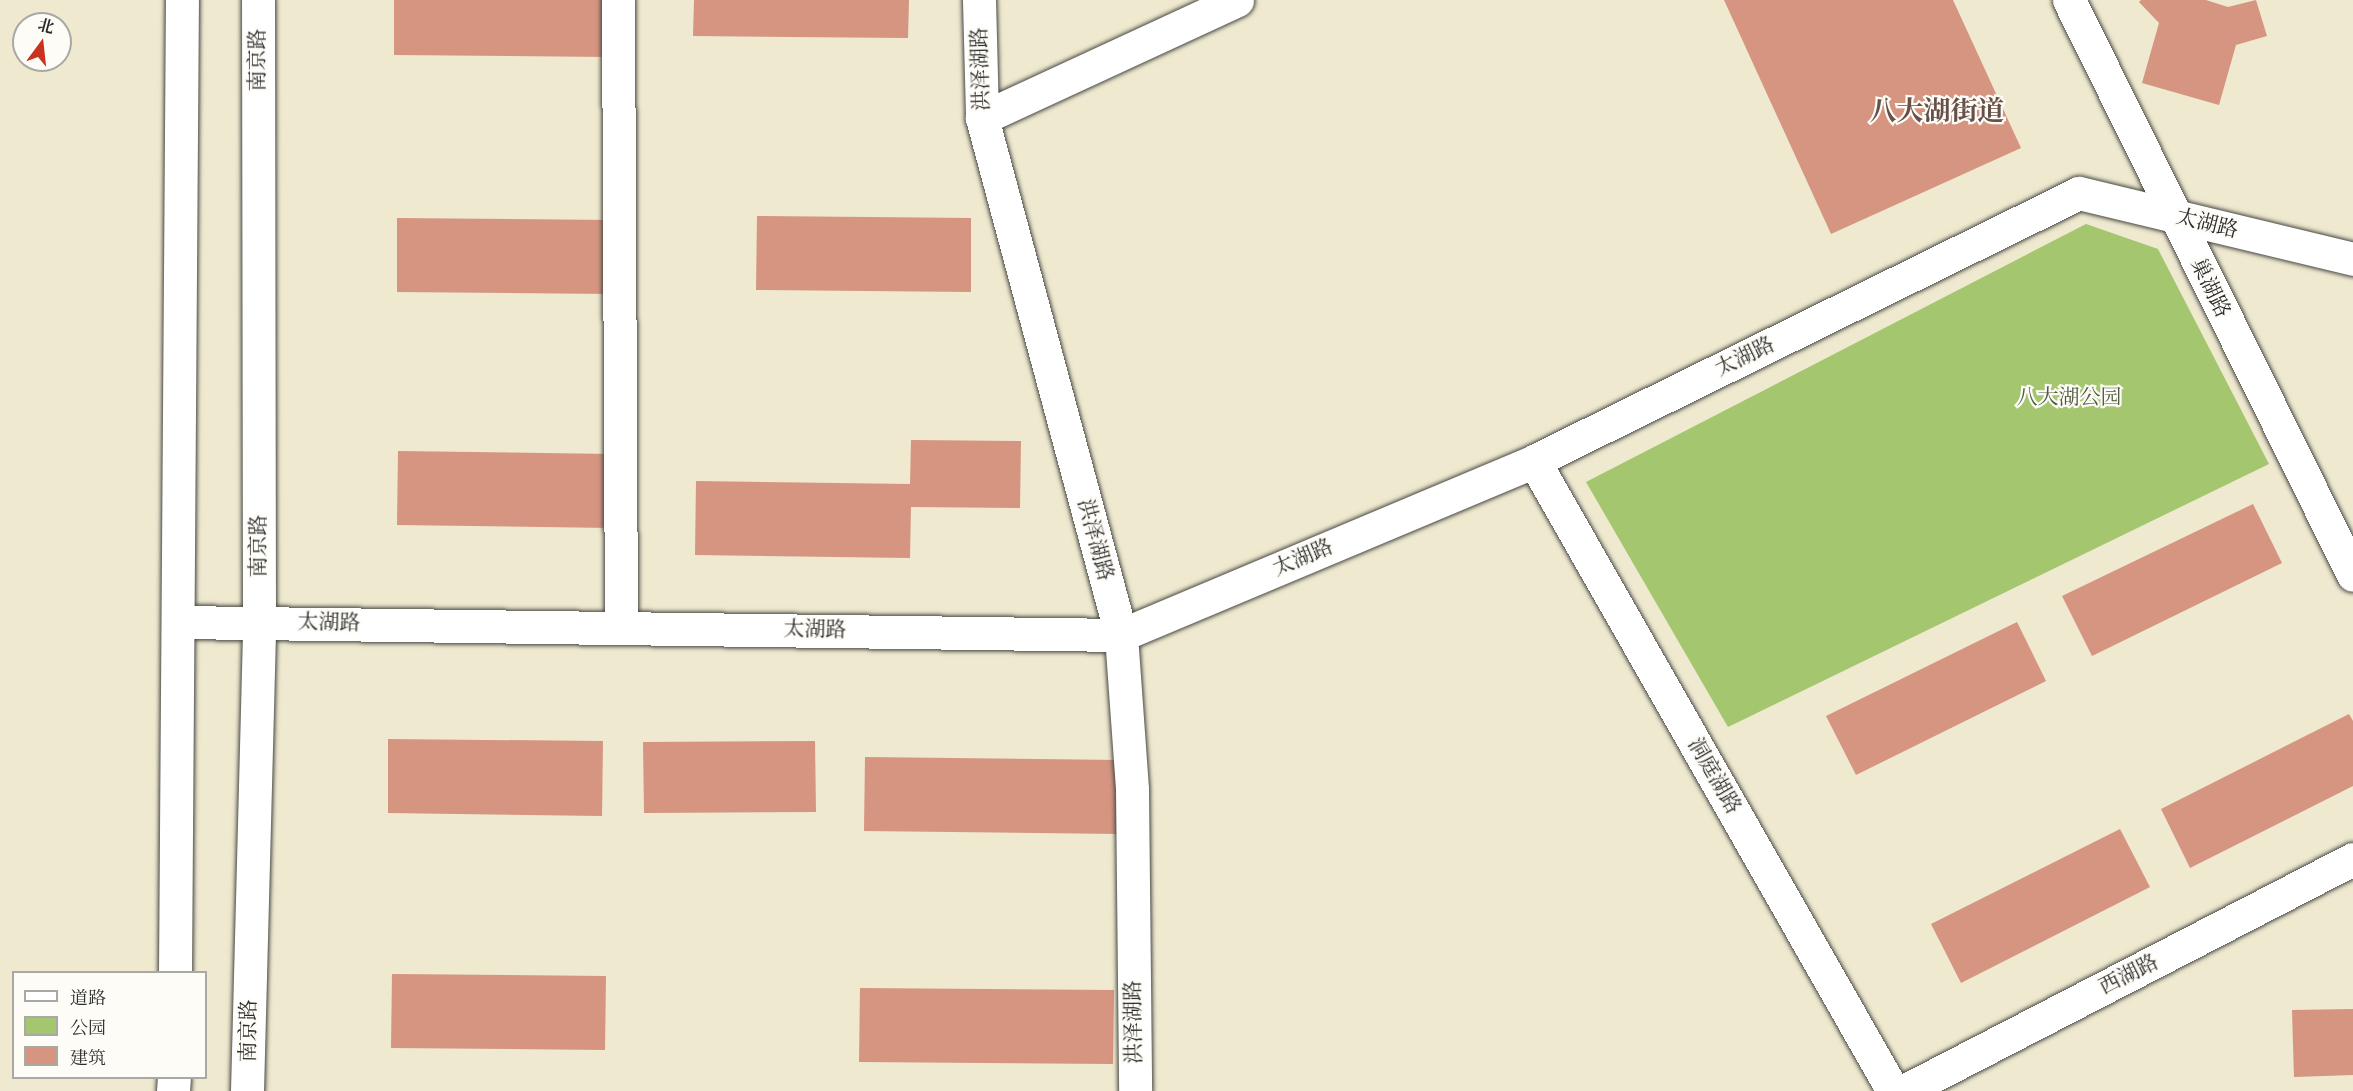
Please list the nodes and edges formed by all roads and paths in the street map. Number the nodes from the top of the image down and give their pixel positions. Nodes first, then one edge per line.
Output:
1 (182, 0) edge
2 (258, 0) edge
3 (618, 0) edge
4 (979, 0) edge
5 (1237, 0) edge
6 (2069, 0) edge
7 (982, 118) junction
8 (2175, 216) junction
9 (2353, 259) edge
10 (1534, 461) junction
11 (2353, 574) edge
12 (259, 621) junction
13 (179, 622) junction
14 (621, 627) junction
15 (1121, 635) junction
16 (2353, 859) edge
17 (175, 971) edge
18 (247, 1091) edge
19 (1134, 1091) edge
20 (1893, 1091) edge
21 (1904, 1091) edge

1 - 13 street
2 - 12 street, 南京路
3 - 14 street
4 - 7 street, 洪泽湖路
5 - 7 street
6 - 8 street, 巢湖路
7 - 15 street, 洪泽湖路
8 - 9 street, 太湖路
8 - 10 street, 太湖路
8 - 11 street, 巢湖路
10 - 15 street, 太湖路
10 - 20 street, 洞庭湖路
12 - 13 street, 太湖路
12 - 14 street, 太湖路
12 - 18 street, 南京路
13 - 17 street
14 - 15 street, 太湖路
15 - 19 street, 洪泽湖路
16 - 21 street, 西湖路

